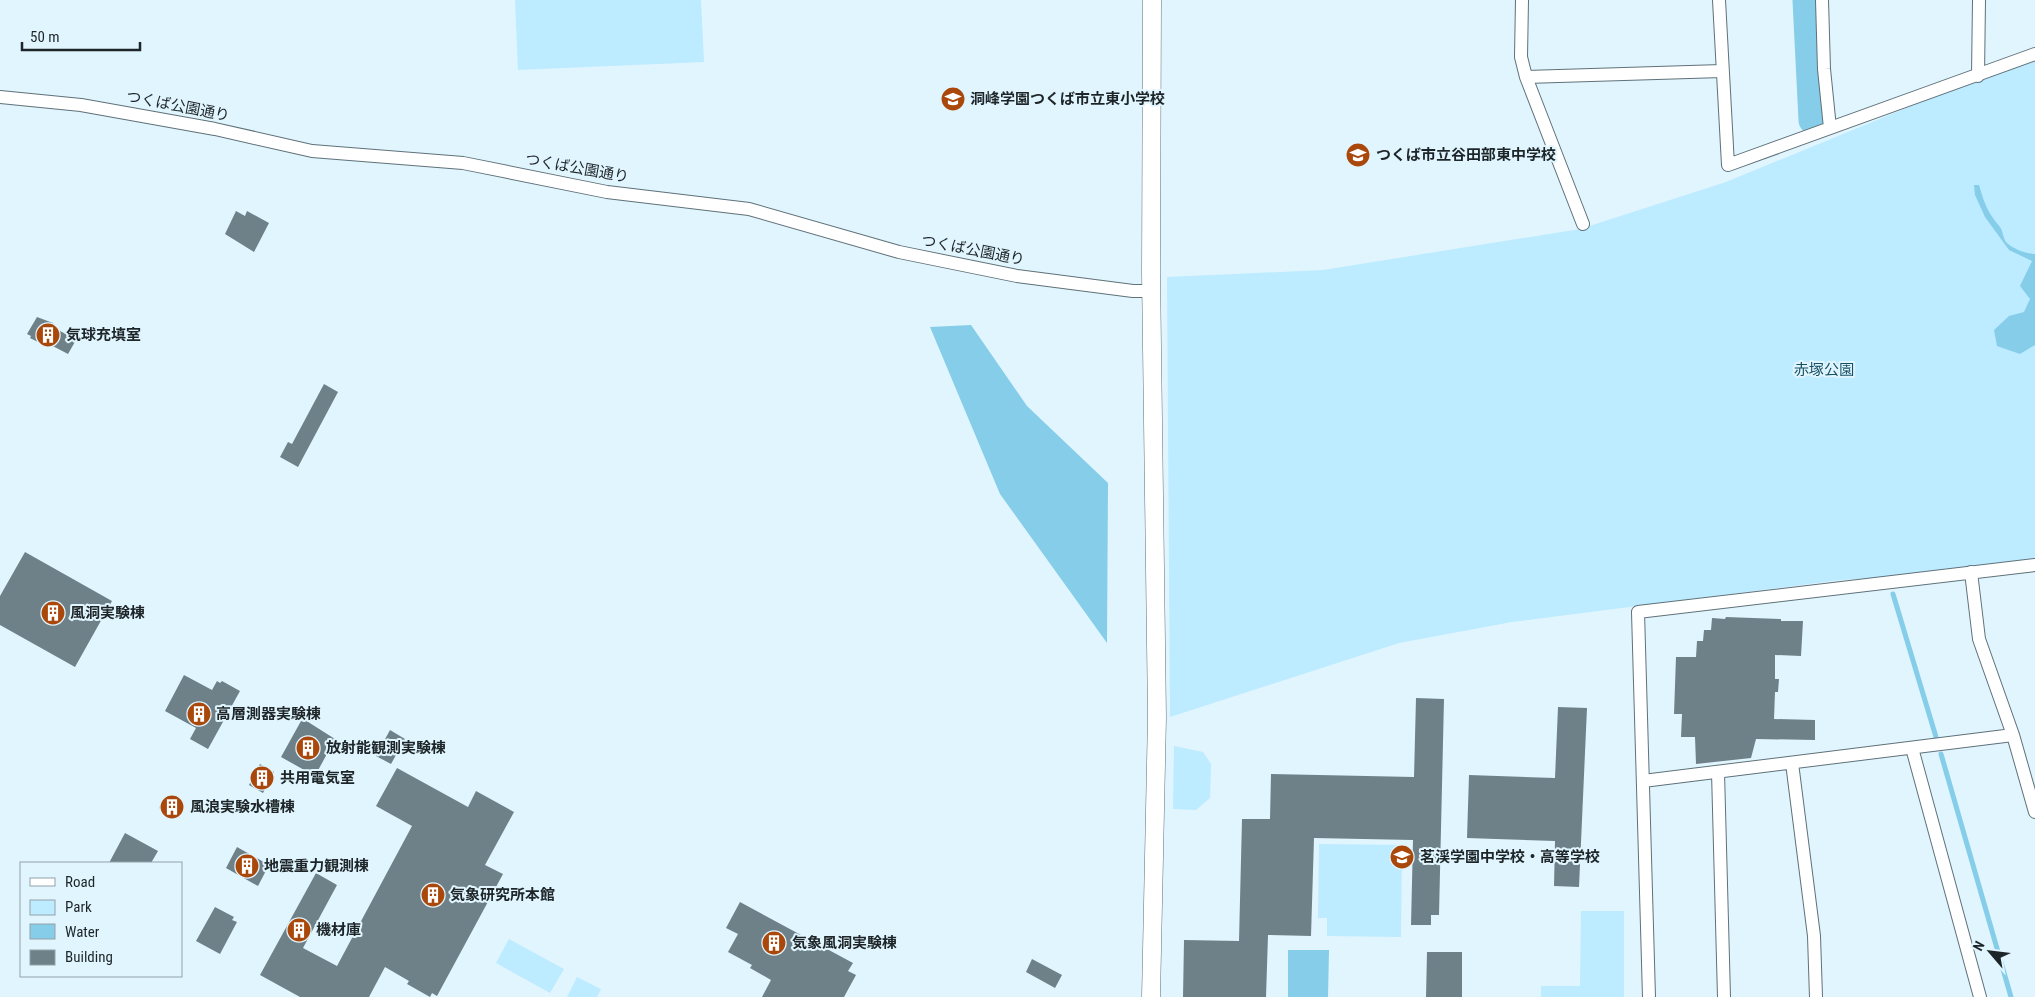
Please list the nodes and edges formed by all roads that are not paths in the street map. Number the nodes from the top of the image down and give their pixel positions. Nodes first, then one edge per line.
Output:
1 (1152, 0) edge
2 (1522, 0) edge
3 (1719, 0) edge
4 (1822, 0) edge
5 (1979, 0) edge
6 (2035, 54) edge
7 (1722, 71) junction
8 (1978, 76) junction
9 (1526, 77) junction
10 (0, 97) edge
11 (1830, 128) junction
12 (1583, 224) dead end
13 (1145, 291) dead end
14 (2035, 565) edge
15 (1971, 572) junction
16 (2013, 736) junction
17 (1912, 748) junction
18 (1792, 763) junction
19 (1718, 772) junction
20 (1643, 781) junction
21 (2035, 812) edge
22 (1151, 997) edge
23 (1649, 997) edge
24 (1724, 997) edge
25 (1816, 997) edge
26 (1980, 997) edge

1 - 22 street
2 - 9 street
3 - 7 street
4 - 11 street
5 - 8 street
6 - 8 street
7 - 9 street
7 - 11 street
8 - 11 street
9 - 12 street
10 - 13 street, つくば公園通り
14 - 15 street
15 - 16 street
15 - 20 street
16 - 17 street
16 - 21 street
17 - 18 street
17 - 26 street
18 - 19 street
18 - 25 street
19 - 20 street
19 - 24 street
20 - 23 street

